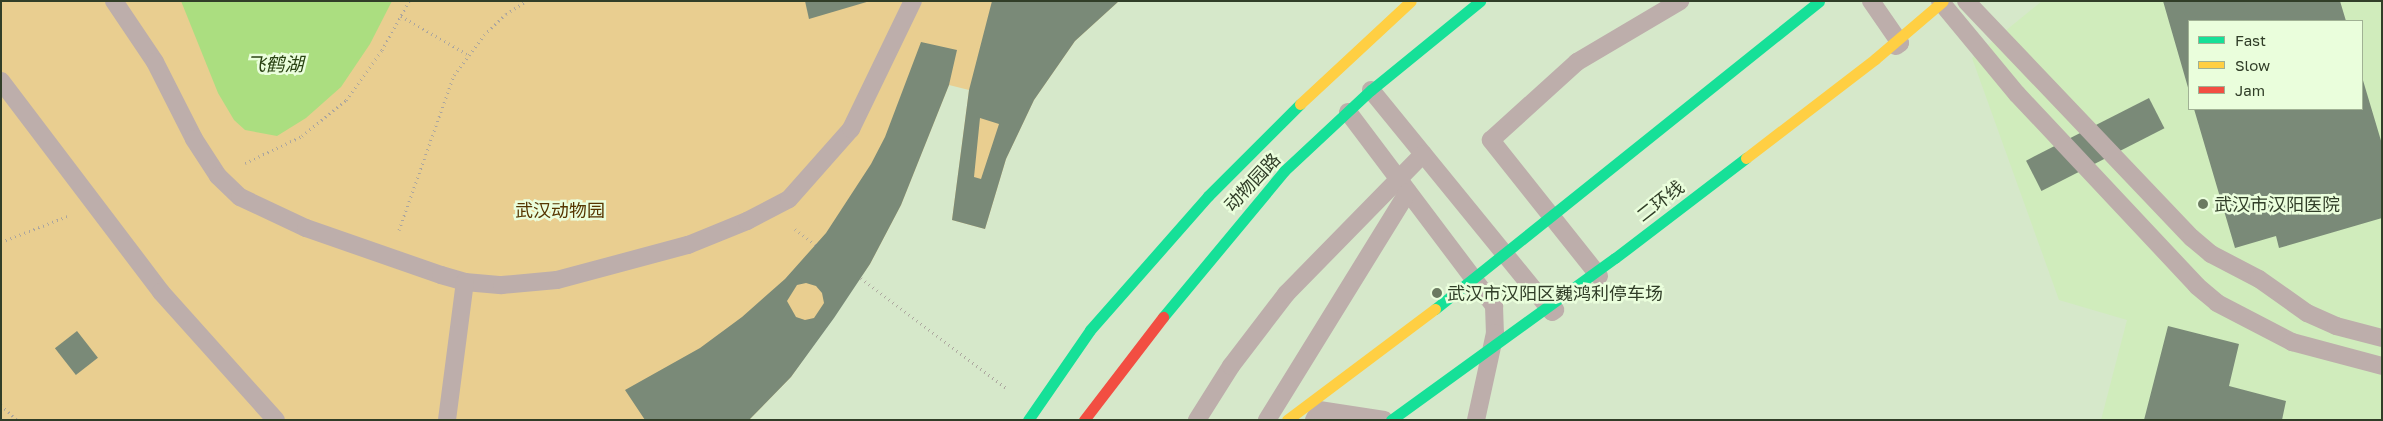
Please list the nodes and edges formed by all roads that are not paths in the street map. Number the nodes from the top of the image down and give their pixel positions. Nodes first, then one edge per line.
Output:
1 (114, 1) edge
2 (913, 1) edge
3 (1411, 1) edge
4 (1480, 1) edge
5 (1680, 1) edge
6 (1819, 1) edge
7 (1871, 1) edge
8 (1941, 1) edge
9 (1966, 1) edge
10 (1, 81) edge
11 (1371, 90) junction
12 (1348, 112) junction
13 (1423, 154) junction
14 (1403, 186) junction
15 (1599, 276) junction
16 (465, 282) junction
17 (2382, 338) edge
18 (2382, 366) edge
19 (1031, 415) edge
20 (276, 420) edge
21 (447, 420) edge
22 (1084, 420) edge
23 (1197, 420) edge
24 (1267, 420) edge
25 (1287, 420) edge
26 (1314, 420) edge
27 (1384, 420) edge
28 (1391, 420) edge
29 (1476, 420) edge

1 - 16 lane
2 - 16 lane
3 - 19 main road, 动物园路
4 - 11 main road, 动物园路
5 - 15 lane
6 - 25 main road, bridge
7 - 15 lane
8 - 18 lane
8 - 28 main road, 二环线, bridge
9 - 17 lane
10 - 20 lane
11 - 12 main road, 动物园路
11 - 13 lane
12 - 14 lane
12 - 22 main road, 动物园路
13 - 14 lane
13 - 15 lane
14 - 23 lane
14 - 24 lane
14 - 29 lane
16 - 21 lane
26 - 27 lane

